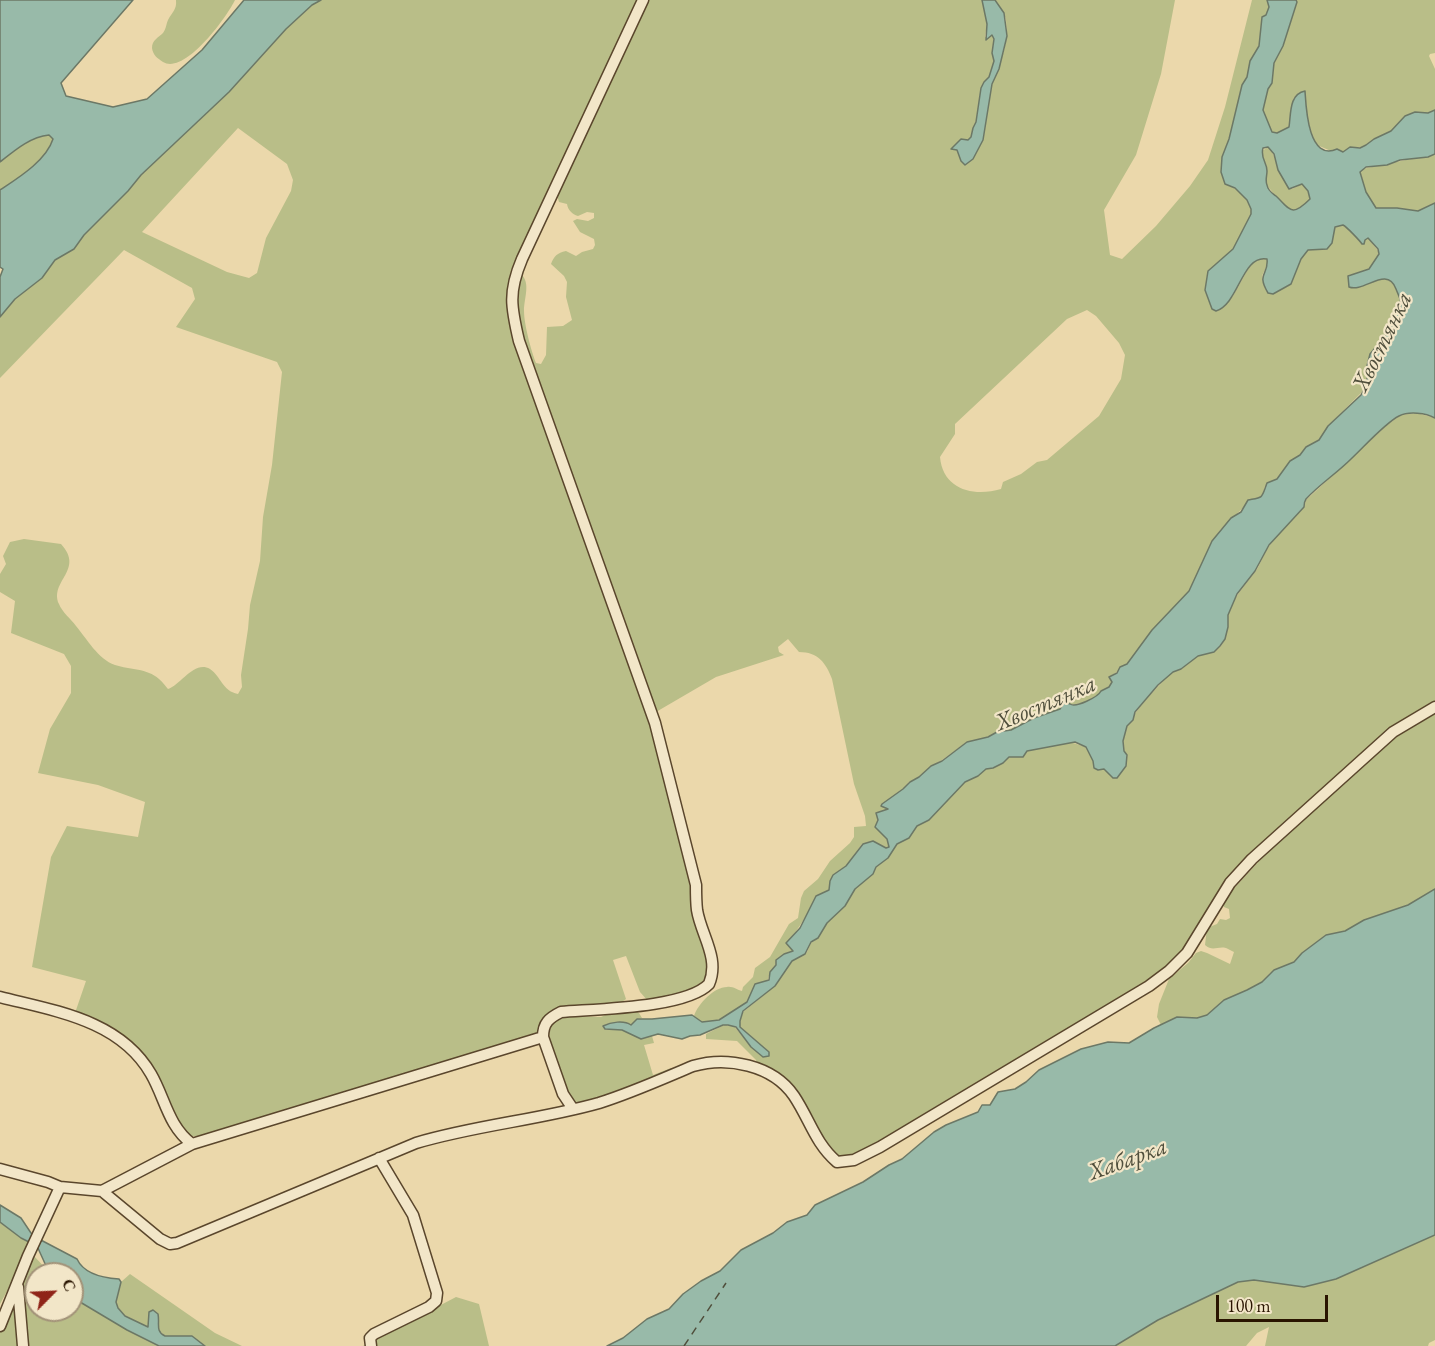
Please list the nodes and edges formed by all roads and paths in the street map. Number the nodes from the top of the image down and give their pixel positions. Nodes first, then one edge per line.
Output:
1 (643, 0) edge
2 (1435, 707) edge
3 (0, 997) edge
4 (543, 1037) junction
5 (573, 1109) junction
6 (192, 1144) junction
7 (380, 1158) junction
8 (0, 1169) edge
9 (60, 1187) junction
10 (102, 1191) junction
11 (17, 1284) junction
12 (0, 1326) edge
13 (23, 1346) edge
14 (371, 1346) edge

1 - 4 street
2 - 5 street
3 - 6 street
4 - 5 street
4 - 6 street
5 - 7 street
6 - 10 street
7 - 10 street
7 - 14 street
8 - 9 street
9 - 10 street
9 - 11 street
11 - 12 street
11 - 13 street

